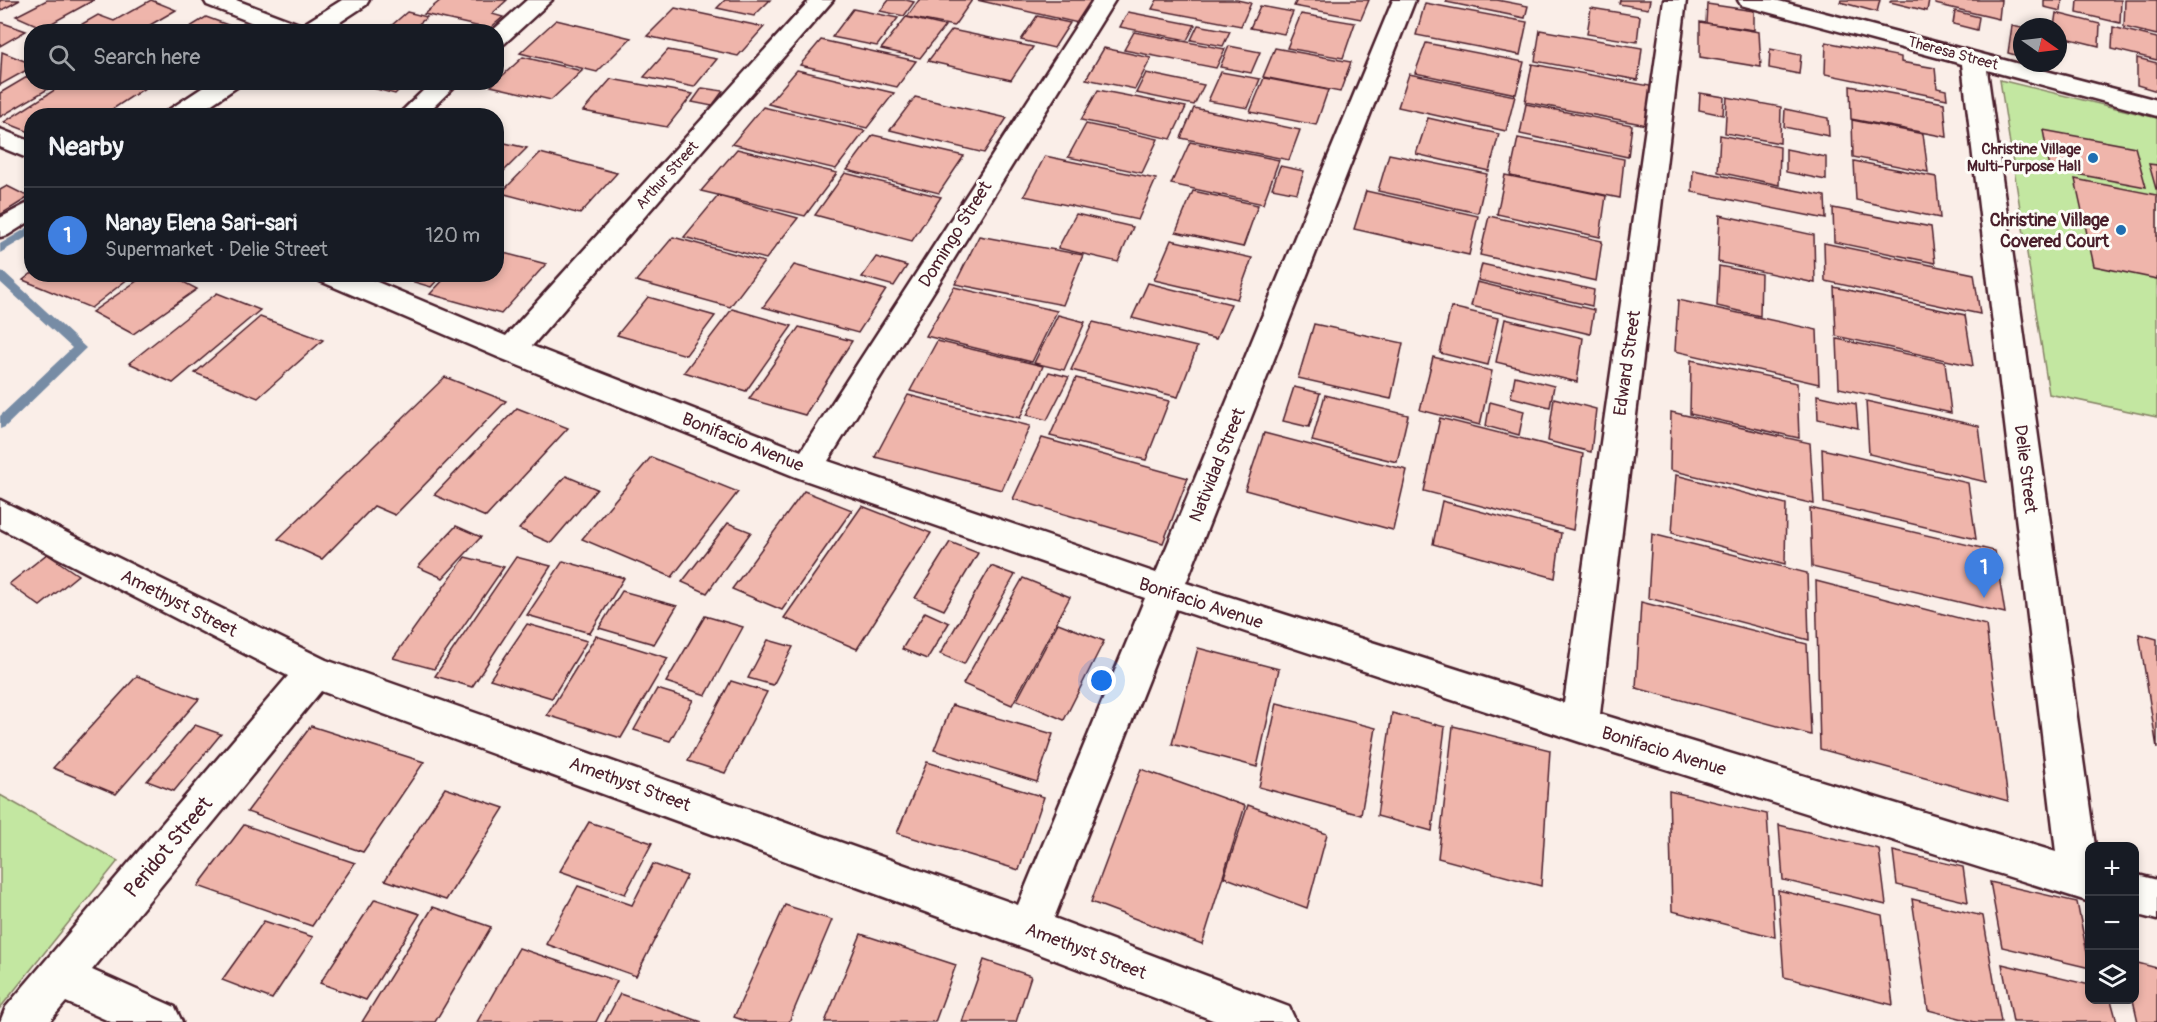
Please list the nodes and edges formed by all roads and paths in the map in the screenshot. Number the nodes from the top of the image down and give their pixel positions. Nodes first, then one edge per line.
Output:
1 (215, 0) edge
2 (358, 0) edge
3 (541, 0) edge
4 (822, 0) edge
5 (1104, 0) edge
6 (1404, 0) edge
7 (1676, 0) edge
8 (1749, 0) edge
9 (277, 24) edge
10 (320, 24) edge
11 (504, 32) edge
12 (1973, 58) junction
13 (216, 90) edge
14 (438, 90) edge
15 (188, 108) edge
16 (418, 108) edge
17 (2157, 108) edge
18 (0, 137) edge
19 (24, 148) edge
20 (24, 213) edge
21 (0, 229) edge
22 (349, 282) edge
23 (512, 350) junction
24 (807, 468) junction
25 (0, 513) edge
26 (1166, 591) junction
27 (314, 672) junction
28 (1580, 725) junction
29 (2084, 880) edge
30 (2139, 895) edge
31 (2157, 900) edge
32 (1029, 929) junction
33 (59, 977) junction
34 (21, 1022) edge
35 (160, 1022) edge
36 (1274, 1022) edge

1 - 9 street
2 - 10 street
3 - 11 street
4 - 23 street, Arthur Street
5 - 24 street, Domingo Street
6 - 26 street, Natividad Street
7 - 28 street, Edward Street
8 - 12 street, Theresa Street
12 - 17 street, Theresa Street
12 - 29 street, Delie Street
13 - 15 street
14 - 16 street
18 - 19 street
20 - 21 lane
22 - 23 street, Bonifacio Avenue
23 - 24 street, Bonifacio Avenue
24 - 26 street, Bonifacio Avenue
25 - 27 street, Amethyst Street
26 - 28 street, Bonifacio Avenue
26 - 32 street, Natividad Street
27 - 32 street, Amethyst Street
27 - 33 street, Peridot Street
28 - 29 street, Bonifacio Avenue
30 - 31 street
32 - 36 street, Amethyst Street
33 - 34 street, Peridot Street
33 - 35 street

